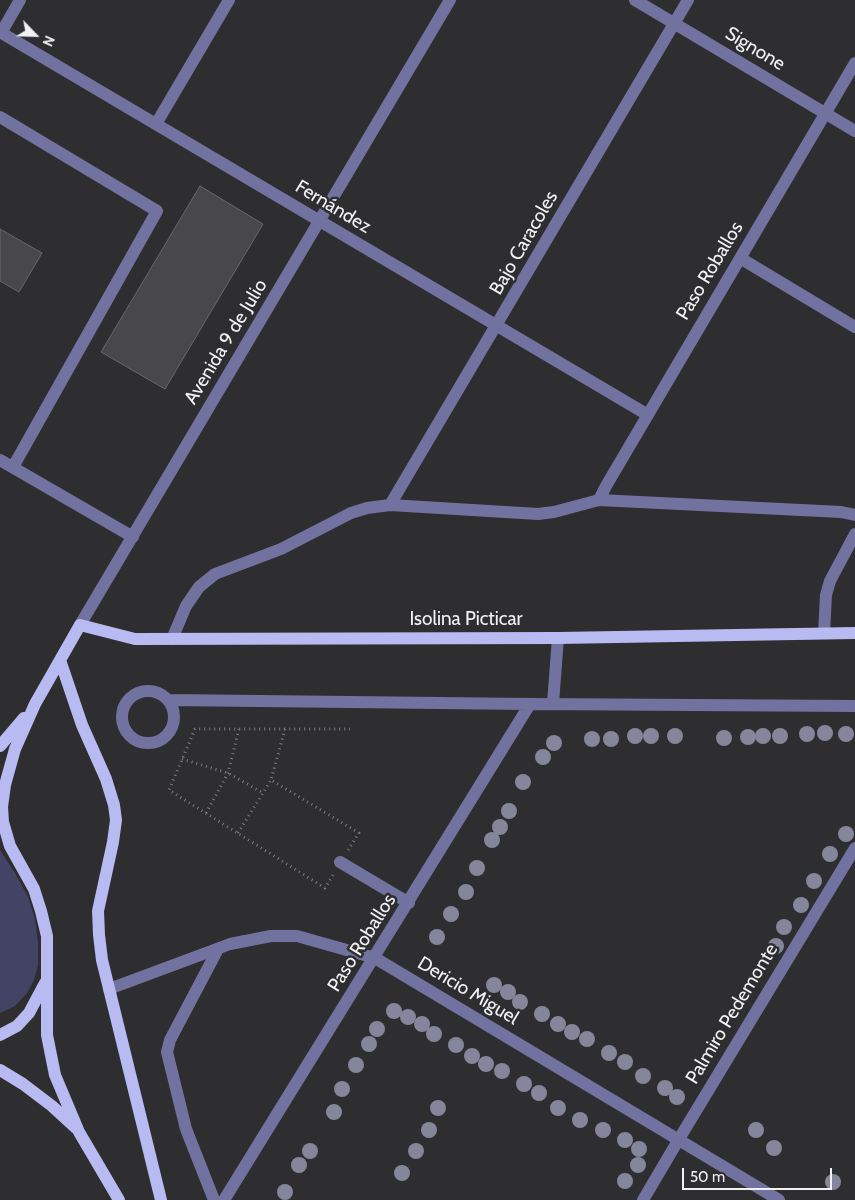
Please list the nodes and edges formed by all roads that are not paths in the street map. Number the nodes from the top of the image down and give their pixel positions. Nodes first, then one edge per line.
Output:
1 (20, 0) edge
2 (229, 0) edge
3 (450, 0) edge
4 (635, 0) edge
5 (688, 0) edge
6 (675, 24) junction
7 (0, 32) edge
8 (855, 63) edge
9 (826, 114) junction
10 (0, 117) edge
11 (156, 124) junction
12 (855, 131) edge
13 (320, 221) junction
14 (740, 258) junction
15 (497, 325) junction
16 (855, 327) edge
17 (648, 415) junction
18 (0, 460) edge
19 (13, 468) junction
20 (599, 500) junction
21 (390, 504) junction
22 (855, 515) edge
23 (855, 534) edge
24 (133, 537) junction
25 (80, 625) junction
26 (824, 633) junction
27 (855, 633) edge
28 (558, 638) junction
29 (172, 639) junction
30 (60, 660) junction
31 (168, 700) junction
32 (553, 703) junction
33 (35, 704) junction
34 (530, 704) junction
35 (855, 706) edge
36 (0, 746) edge
37 (0, 837) edge
38 (10, 846) junction
39 (855, 848) edge
40 (340, 862) road end
41 (409, 903) junction
42 (218, 949) junction
43 (375, 958) junction
44 (46, 981) junction
45 (109, 989) junction
46 (0, 1036) edge
47 (0, 1070) edge
48 (79, 1132) junction
49 (679, 1139) junction
50 (119, 1200) edge
51 (161, 1200) edge
52 (214, 1200) edge
53 (224, 1200) edge
54 (643, 1200) edge
55 (779, 1200) edge

1 - 7 street
2 - 11 street
3 - 13 street, Avenida 9 de Julio
4 - 6 street, Signone
5 - 6 street, Bajo Caracoles
6 - 9 street, Signone
6 - 15 street, Bajo Caracoles
7 - 11 street, Fernández
8 - 9 street, Paso Roballos
9 - 12 street, Signone
9 - 14 street, Paso Roballos
10 - 19 street
11 - 13 street, Fernández
13 - 15 street, Fernández
13 - 24 street, Avenida 9 de Julio
14 - 16 street
14 - 17 street, Paso Roballos
15 - 17 street, Fernández
15 - 21 street, Bajo Caracoles
17 - 20 street, Paso Roballos
18 - 19 street
19 - 24 street
20 - 21 street
20 - 22 street
21 - 29 street
23 - 26 street
24 - 25 street, Avenida 9 de Julio
25 - 29 main road, Isolina Picticar
25 - 30 main road, Avenida 9 de Julio
26 - 27 main road, Isolina Picticar
26 - 28 main road, Isolina Picticar
28 - 29 main road, Isolina Picticar
28 - 32 street
30 - 33 main road, Avenida 9 de Julio
30 - 45 main road
31 - 31 street
31 - 34 street
32 - 34 street
32 - 35 street
33 - 36 main road
33 - 38 main road
34 - 41 street, Paso Roballos
37 - 38 main road
38 - 44 main road
39 - 49 street, Palmiro Pedemonte
40 - 41 street
41 - 43 street, Paso Roballos
42 - 43 street, Dericio Miguel
42 - 45 street, Dericio Miguel
42 - 52 street
43 - 49 street, Dericio Miguel
43 - 53 street, Paso Roballos
44 - 46 main road
44 - 48 main road
45 - 51 main road
47 - 48 main road
48 - 50 main road
49 - 54 street, Palmiro Pedemonte
49 - 55 street, Dericio Miguel

